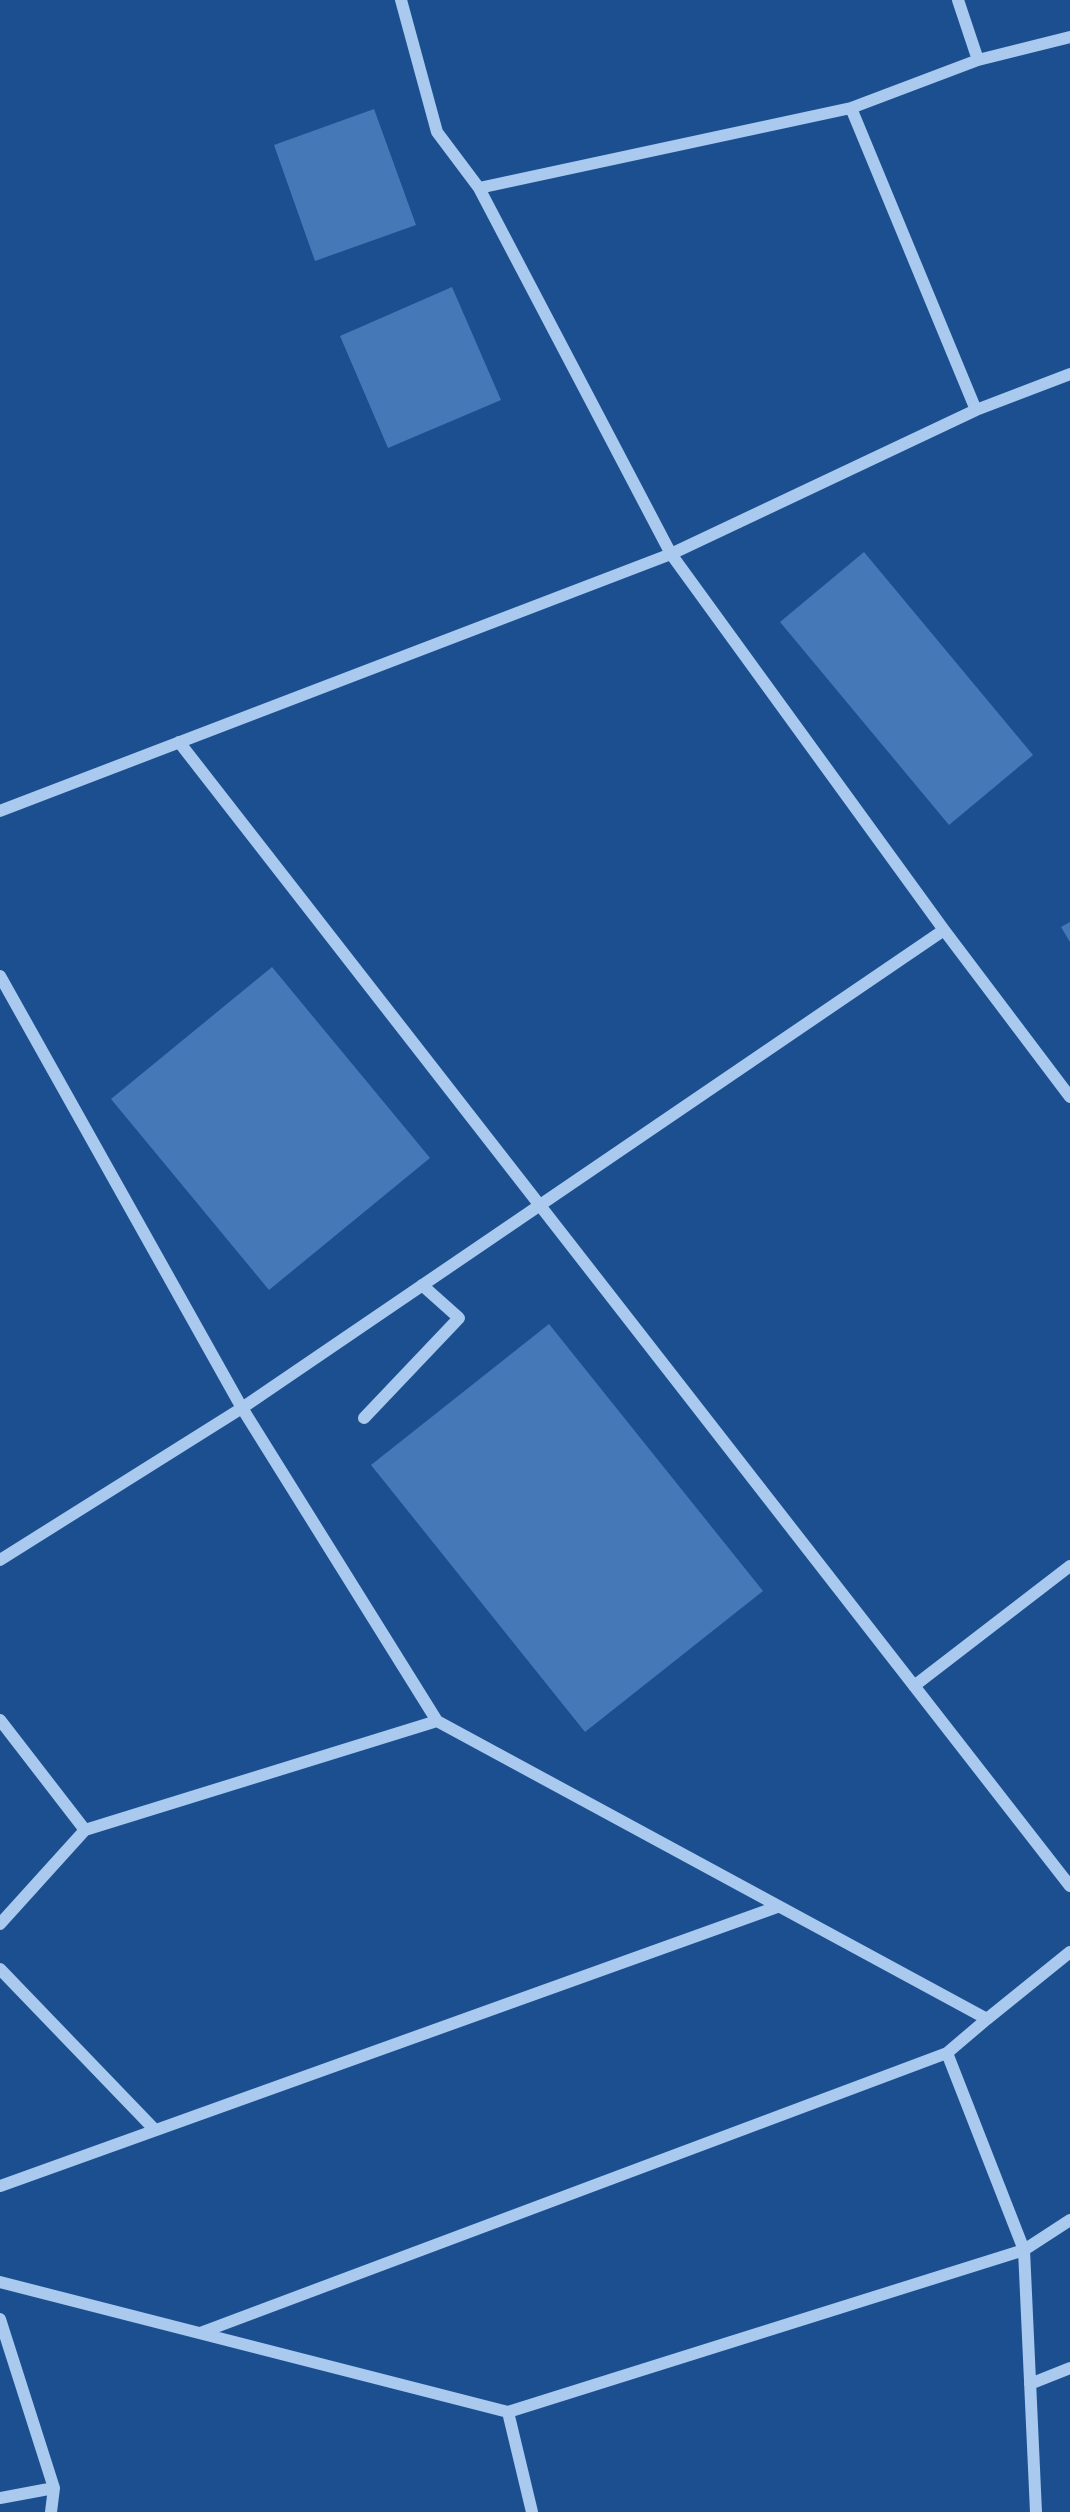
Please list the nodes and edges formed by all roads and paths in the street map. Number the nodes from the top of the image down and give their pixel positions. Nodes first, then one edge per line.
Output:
1 (401, 0) edge
2 (958, 0) edge
3 (1070, 37) edge
4 (978, 61) junction
5 (851, 108) junction
6 (479, 188) junction
7 (1070, 374) edge
8 (976, 410) junction
9 (671, 554) junction
10 (179, 743) junction
11 (0, 811) edge
12 (944, 930) junction
13 (0, 976) edge
14 (1070, 1097) edge
15 (540, 1205) junction
16 (422, 1285) junction
17 (242, 1408) junction
18 (364, 1418) dead end
19 (0, 1560) edge
20 (1070, 1566) edge
21 (914, 1686) junction
22 (0, 1720) edge
23 (437, 1721) junction
24 (85, 1830) junction
25 (1070, 1886) edge
26 (777, 1908) junction
27 (0, 1924) edge
28 (1070, 1952) edge
29 (0, 1969) edge
30 (987, 2019) junction
31 (947, 2053) junction
32 (155, 2130) junction
33 (0, 2186) edge
34 (1070, 2220) edge
35 (1024, 2250) junction
36 (0, 2282) edge
37 (0, 2319) edge
38 (200, 2333) junction
39 (1070, 2368) edge
40 (1030, 2384) junction
41 (508, 2412) junction
42 (54, 2488) junction
43 (0, 2498) edge
44 (51, 2512) edge
45 (533, 2512) edge
46 (1036, 2512) edge

1 - 6 street
2 - 4 street
3 - 4 street
4 - 5 street
5 - 6 street
5 - 8 street
6 - 9 street
7 - 8 street
8 - 9 street
9 - 10 street
9 - 12 street
10 - 11 street
10 - 15 street
12 - 14 street
12 - 15 street
13 - 17 street
15 - 16 street
15 - 21 street
16 - 17 street
16 - 18 street
17 - 19 street
17 - 23 street
20 - 21 street
21 - 25 street
22 - 24 street
23 - 24 street
23 - 26 street
24 - 27 street
26 - 30 street
26 - 32 street
28 - 30 street
29 - 32 street
30 - 31 street
31 - 35 street
31 - 38 street
32 - 33 street
34 - 35 street
35 - 40 street
35 - 41 street
36 - 38 street
37 - 42 street
38 - 41 street
39 - 40 street
40 - 46 street
41 - 45 street
42 - 43 street
42 - 44 street

